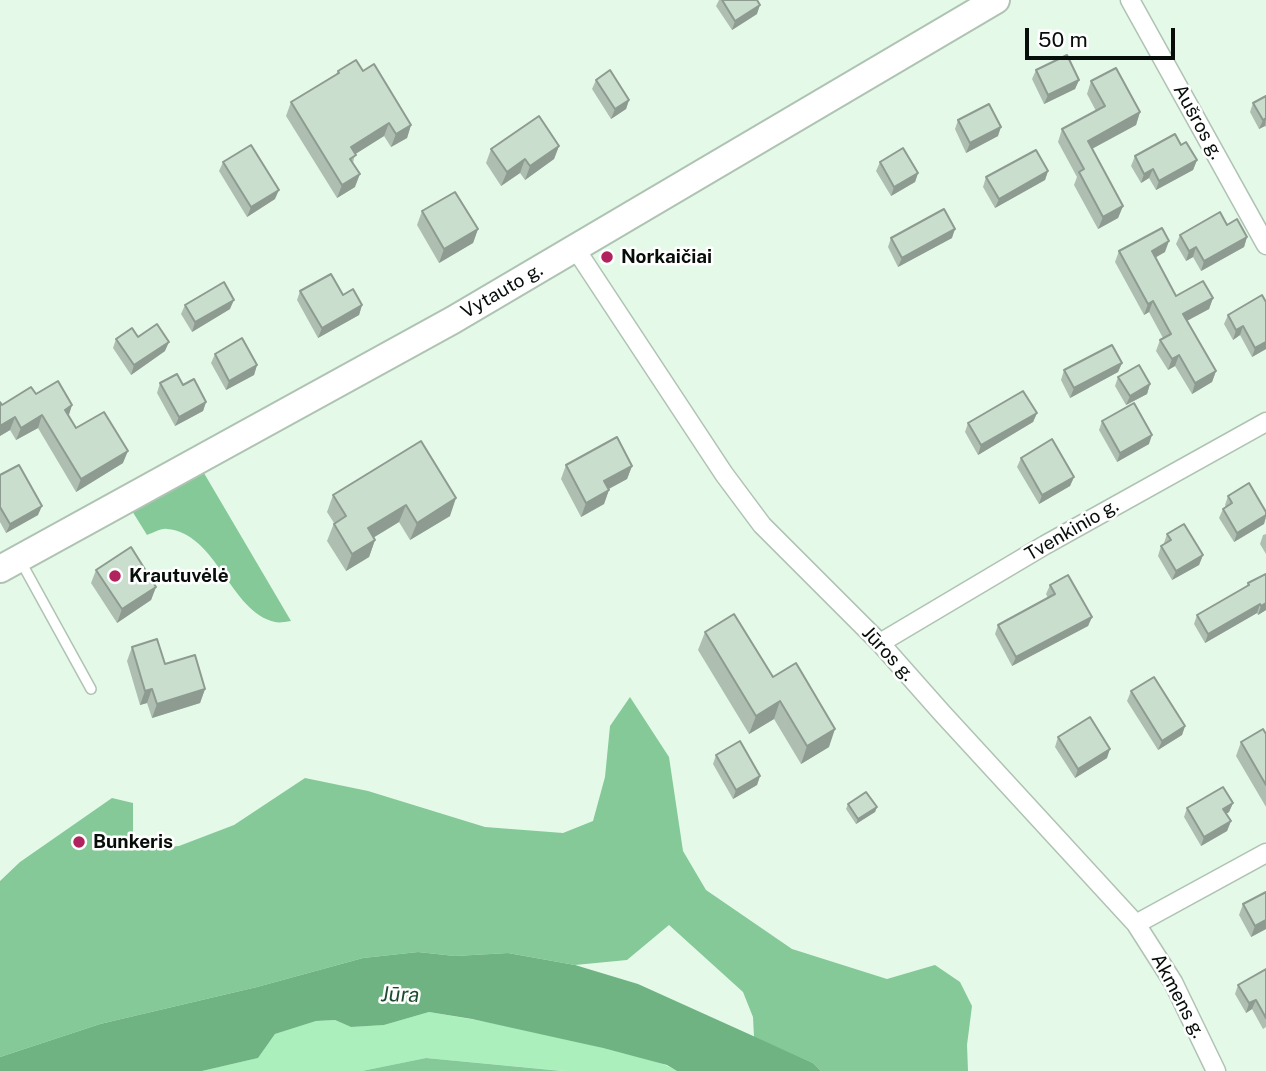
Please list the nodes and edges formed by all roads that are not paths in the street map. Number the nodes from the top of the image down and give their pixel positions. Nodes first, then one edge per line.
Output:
1 (996, 0) edge
2 (1130, 0) edge
3 (1266, 245) edge
4 (575, 248) junction
5 (1266, 422) edge
6 (9, 564) edge
7 (880, 643) junction
8 (91, 689) dead end
9 (1266, 853) edge
10 (1136, 923) junction
11 (1216, 1071) edge

1 - 4 main road, Vytauto g.
2 - 3 street, Aušros g.
4 - 6 main road, Vytauto g.
4 - 7 street, Jūros g.
5 - 7 street, Tvenkinio g.
6 - 8 lane
7 - 10 street, Jūros g.
9 - 10 street
10 - 11 street, Akmens g.

